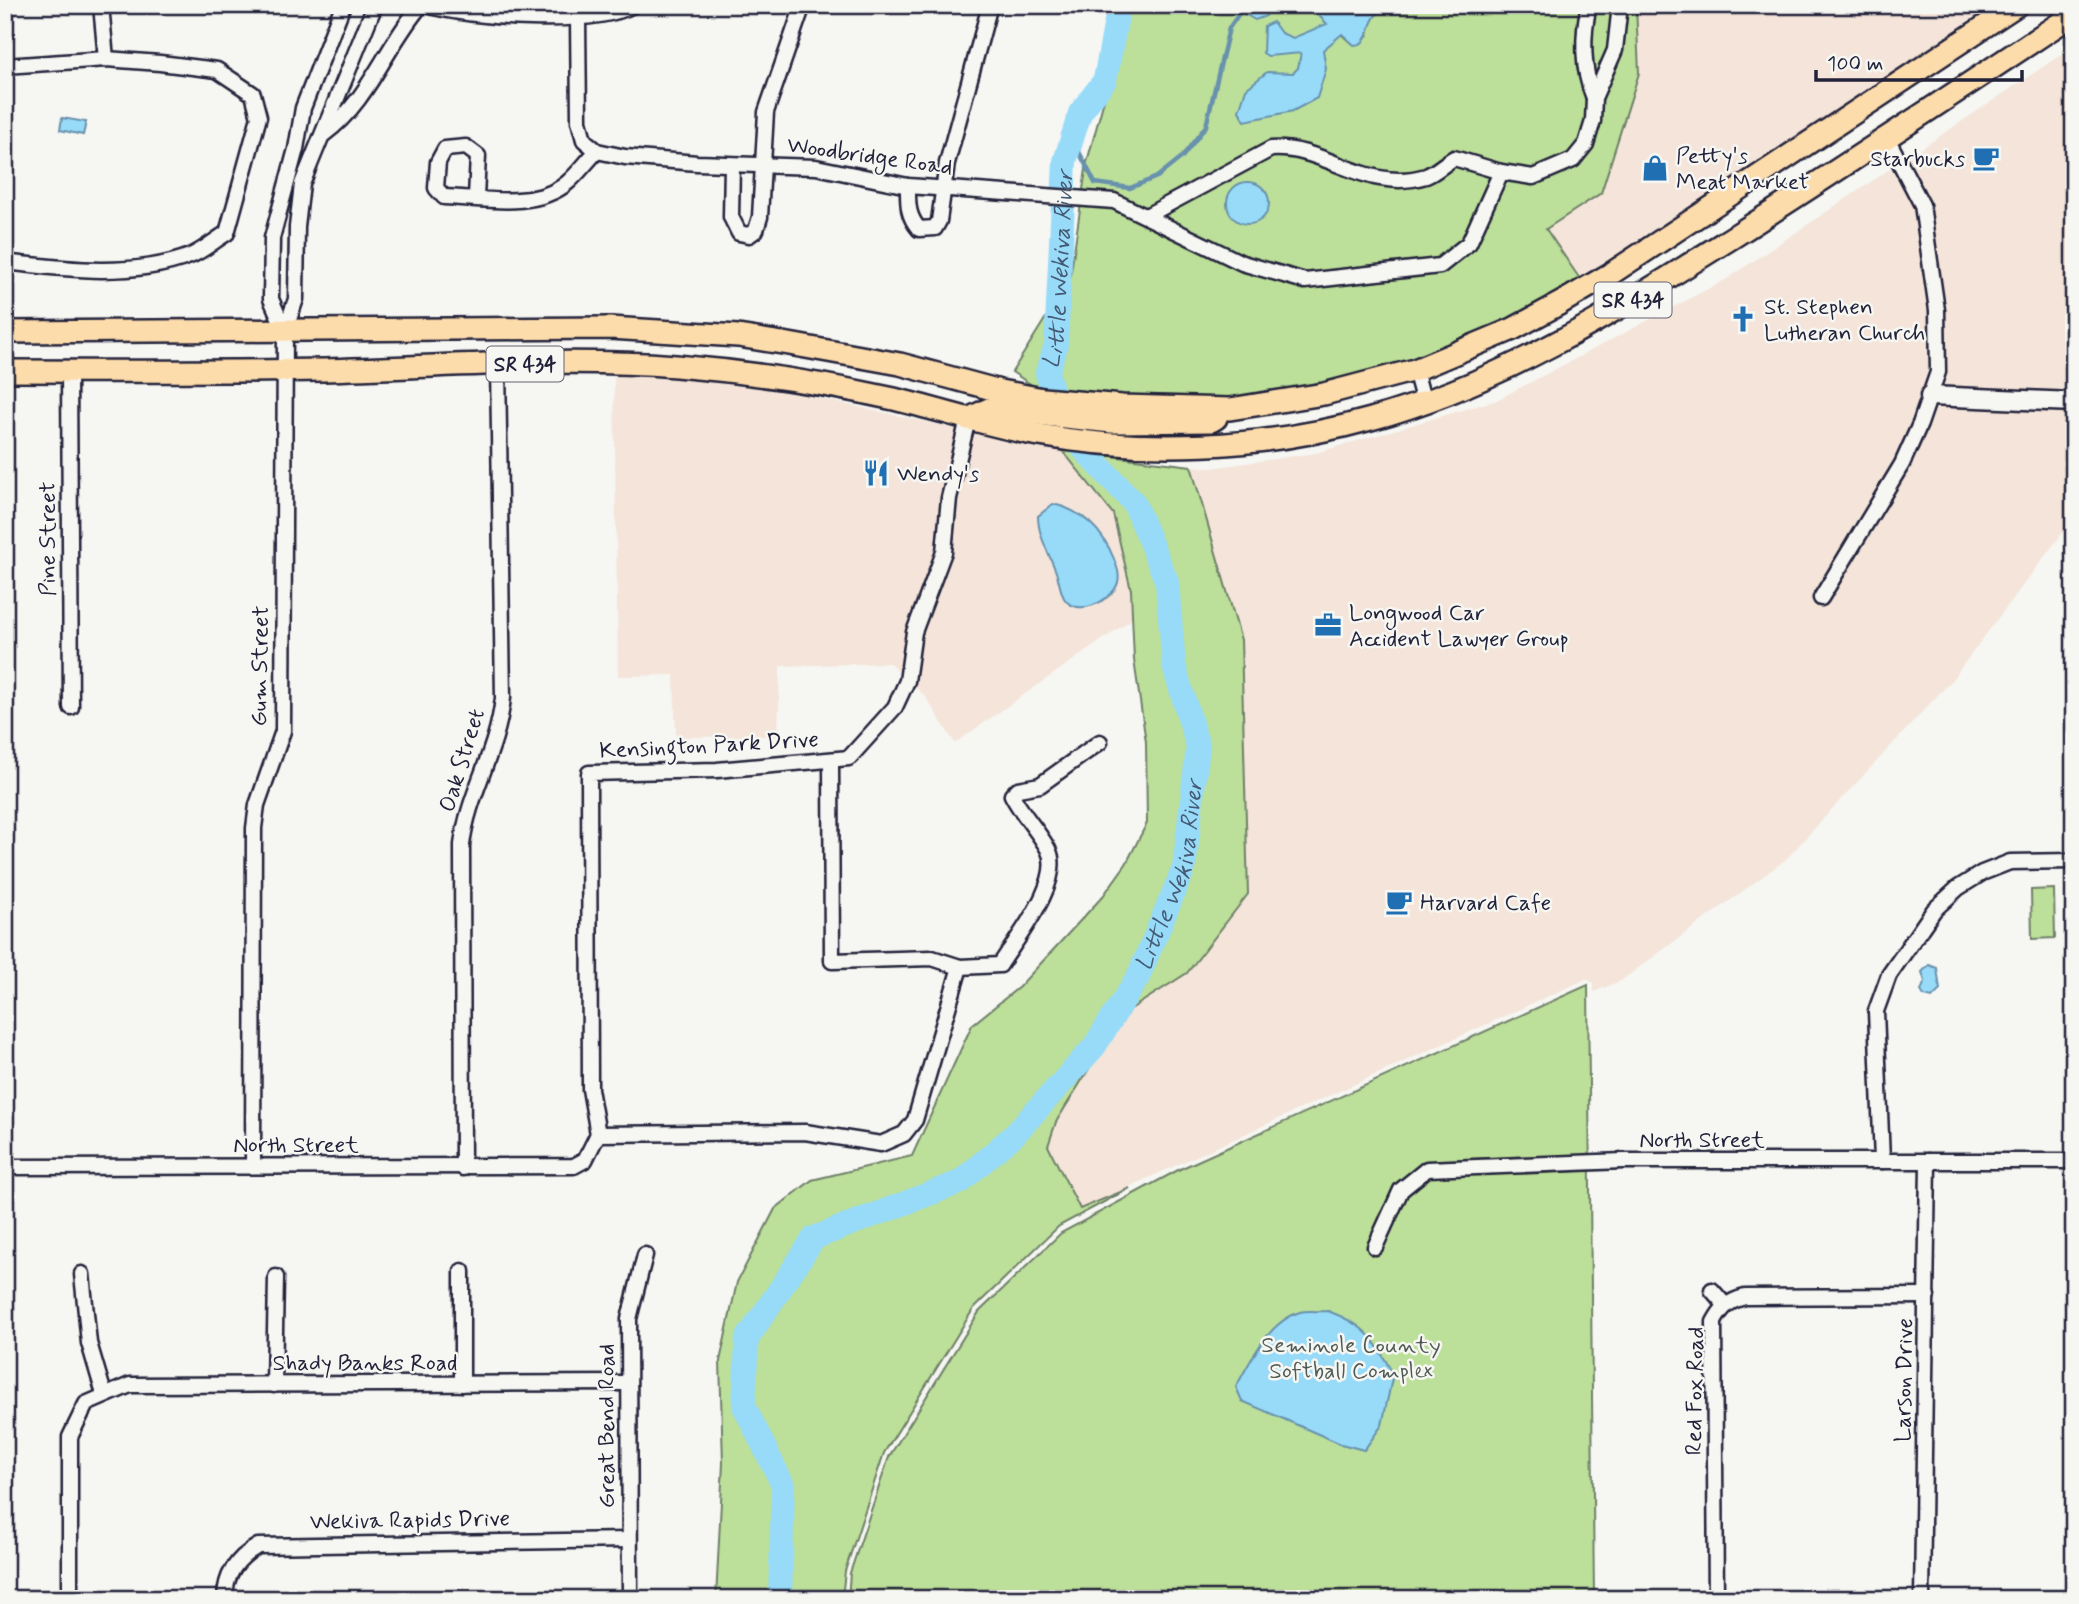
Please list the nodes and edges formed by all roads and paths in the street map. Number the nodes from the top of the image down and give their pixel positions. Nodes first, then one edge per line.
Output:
1 (101, 5) edge
2 (343, 5) edge
3 (375, 5) edge
4 (423, 5) edge
5 (633, 5) edge
6 (803, 5) edge
7 (990, 5) edge
8 (1589, 5) edge
9 (1620, 5) edge
10 (2017, 5) edge
11 (2074, 14) edge
12 (578, 18) junction
13 (106, 59) junction
14 (5, 66) edge
15 (1594, 98) junction
16 (323, 135) junction
17 (1887, 138) junction
18 (597, 151) junction
19 (763, 164) junction
20 (732, 165) junction
21 (1501, 172) junction
22 (908, 186) junction
23 (944, 189) junction
24 (476, 197) dead end
25 (1148, 215) junction
26 (5, 262) edge
27 (285, 331) junction
28 (5, 332) edge
29 (498, 365) junction
30 (284, 370) junction
31 (1415, 370) junction
32 (5, 371) edge
33 (69, 371) junction
34 (1930, 396) junction
35 (2074, 402) edge
36 (1424, 403) junction
37 (1230, 409) junction
38 (968, 419) junction
39 (1821, 598) dead end
40 (71, 707) dead end
41 (1100, 742) dead end
42 (831, 761) junction
43 (2074, 861) edge
44 (960, 967) junction
45 (598, 1134) junction
46 (1882, 1161) junction
47 (1928, 1161) junction
48 (2074, 1161) edge
49 (253, 1166) junction
50 (5, 1167) edge
51 (463, 1168) junction
52 (1375, 1247) dead end
53 (645, 1255) dead end
54 (462, 1271) dead end
55 (82, 1274) dead end
56 (276, 1277) dead end
57 (1712, 1290) dead end
58 (1927, 1296) junction
59 (1725, 1306) junction
60 (628, 1383) junction
61 (462, 1384) junction
62 (274, 1385) junction
63 (104, 1394) junction
64 (629, 1540) junction
65 (70, 1599) edge
66 (225, 1599) edge
67 (630, 1599) edge
68 (1716, 1599) edge
69 (1922, 1599) edge

1 - 13 street
2 - 27 street
3 - 16 street
4 - 12 street
4 - 16 street
5 - 12 street
6 - 19 street
7 - 23 street
8 - 15 street
9 - 15 street
10 - 31 main road, SR 434
11 - 17 main road, SR 434
12 - 18 street
13 - 14 street
13 - 26 street
15 - 21 street
16 - 27 street
17 - 34 street
17 - 36 main road, SR 434
18 - 20 street, Woodbridge Road
18 - 24 street
19 - 20 street, Woodbridge Road
19 - 20 street
19 - 22 street, Woodbridge Road
21 - 25 street
21 - 25 street, Woodbridge Road
22 - 23 street, Woodbridge Road
22 - 23 street
23 - 25 street, Woodbridge Road
27 - 28 main road, SR 434
27 - 30 street, Gum Street
27 - 37 main road, SR 434
29 - 30 main road, SR 434
29 - 38 main road, SR 434
29 - 51 street, Oak Street
30 - 33 main road, SR 434
30 - 49 street, Gum Street
31 - 36 street
31 - 37 main road, SR 434
32 - 33 main road, SR 434
33 - 40 street, Pine Street
34 - 35 street
34 - 39 street
36 - 38 main road, SR 434
37 - 38 main road
38 - 42 street, Kensington Park Drive
41 - 44 street
42 - 44 street, Kensington Park Drive
42 - 45 street, Kensington Park Drive
43 - 46 street
44 - 45 street
45 - 51 street, North Street
46 - 47 street, North Street
46 - 52 street, North Street
47 - 48 street, North Street
47 - 58 street, Larson Drive
49 - 50 street, North Street
49 - 51 street, North Street
53 - 60 street, Great Bend Road
54 - 61 street
55 - 63 street
56 - 62 street
57 - 59 street
58 - 59 street, Red Fox Road
58 - 69 street, Larson Drive
59 - 68 street, Red Fox Road
60 - 61 street, Shady Banks Road
60 - 64 street, Great Bend Road
61 - 62 street, Shady Banks Road
62 - 63 street, Shady Banks Road
63 - 65 street
64 - 66 street, Wekiva Rapids Drive
64 - 67 street, Great Bend Road

